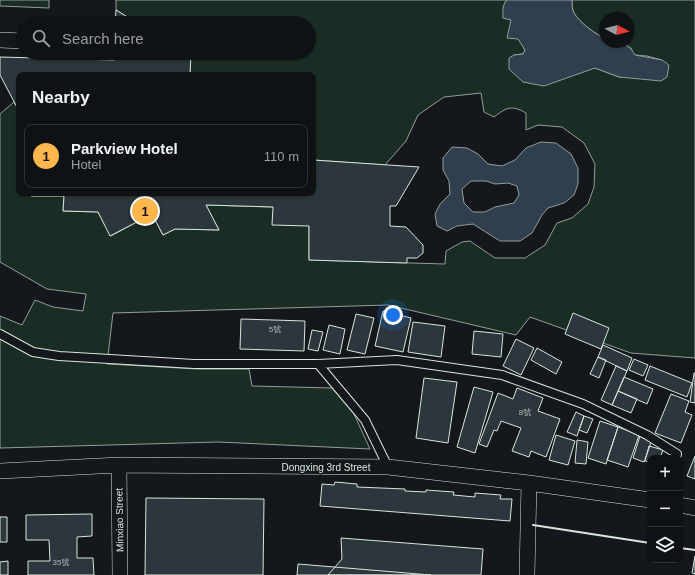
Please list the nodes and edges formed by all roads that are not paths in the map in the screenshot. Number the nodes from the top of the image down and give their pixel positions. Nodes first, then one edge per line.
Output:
1 (0, 40) edge
2 (16, 41) edge
3 (0, 334) edge
4 (318, 364) junction
5 (677, 455) edge
6 (118, 465) junction
7 (388, 467) junction
8 (0, 471) edge
9 (529, 483) junction
10 (647, 500) edge
11 (683, 506) edge
12 (695, 508) edge
13 (120, 575) edge
14 (527, 575) edge

1 - 2 street
3 - 4 lane
4 - 5 lane
4 - 7 lane
6 - 7 street, Dongxing 3rd Street
6 - 8 street, Dongxing 3rd Street
6 - 13 street, Minxiao Street
7 - 9 street, Dongxing 3rd Street
9 - 10 street, Dongxing 3rd Street
9 - 14 street
11 - 12 street

